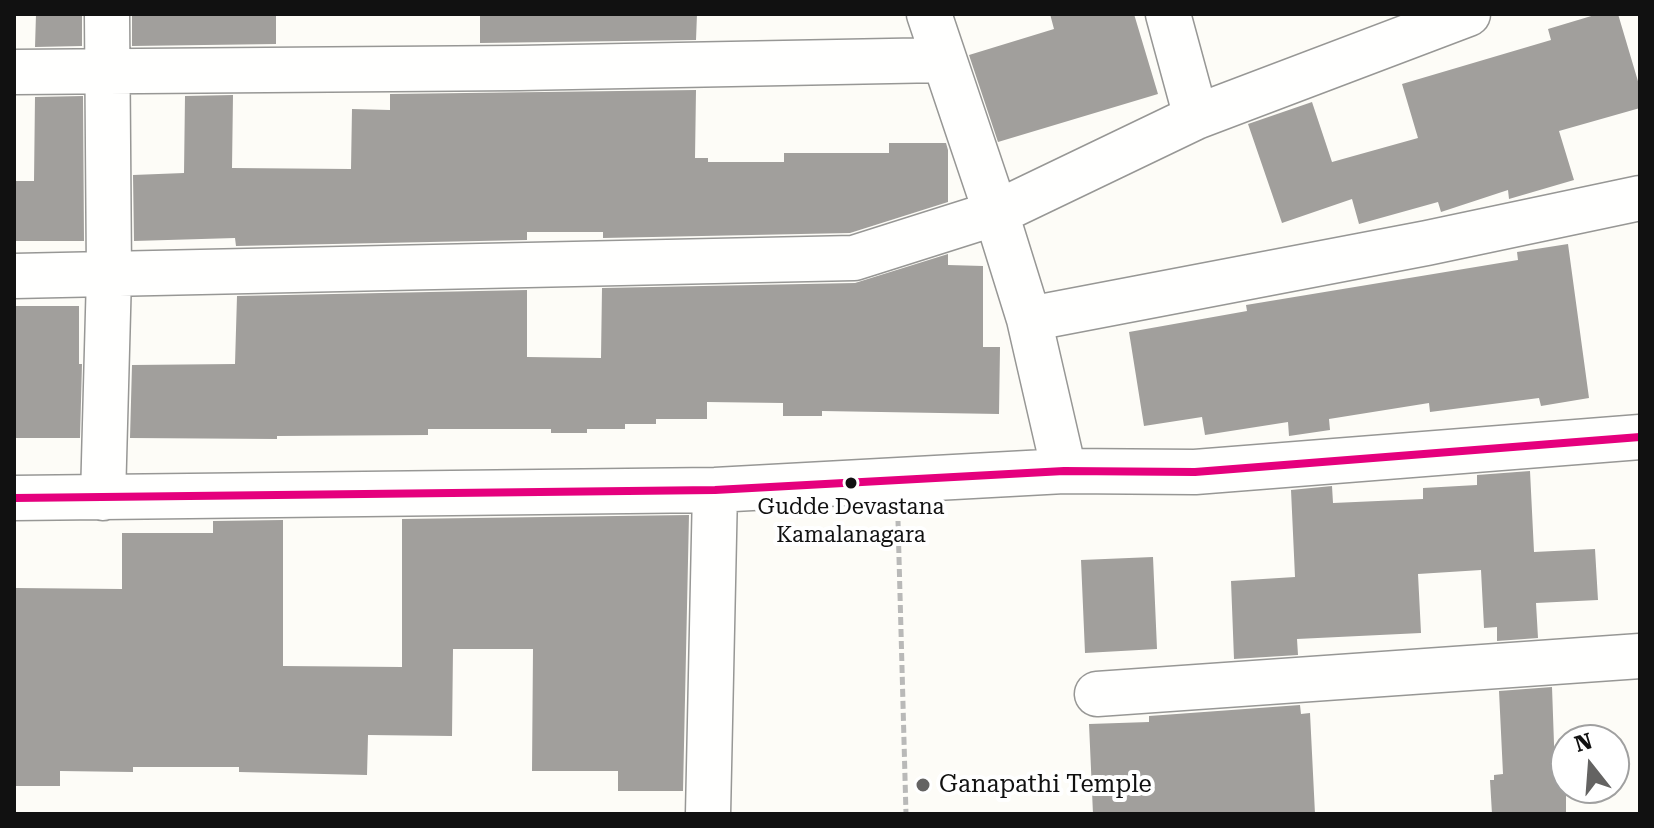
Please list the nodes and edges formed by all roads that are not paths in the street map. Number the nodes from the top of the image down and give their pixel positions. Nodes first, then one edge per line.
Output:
1 (107, 14) edge
2 (929, 14) edge
3 (1168, 14) edge
4 (1447, 18) edge
5 (943, 60) junction
6 (106, 71) junction
7 (14, 72) edge
8 (1196, 117) junction
9 (1640, 198) edge
10 (996, 213) junction
11 (109, 275) junction
12 (14, 276) edge
13 (1029, 319) junction
14 (1640, 437) edge
15 (1064, 471) junction
16 (715, 490) junction
17 (14, 498) edge
18 (103, 498) junction
19 (1640, 656) edge
20 (1097, 694) dead end
21 (708, 814) edge

1 - 6 street
2 - 5 street
3 - 8 street
4 - 8 street
5 - 6 street
5 - 10 street
6 - 7 street
6 - 11 street
8 - 10 street
9 - 13 street
10 - 11 street
10 - 13 street
11 - 12 street
11 - 18 street
13 - 15 street
14 - 15 street
15 - 16 street
16 - 18 street
16 - 21 street
17 - 18 street
19 - 20 street

